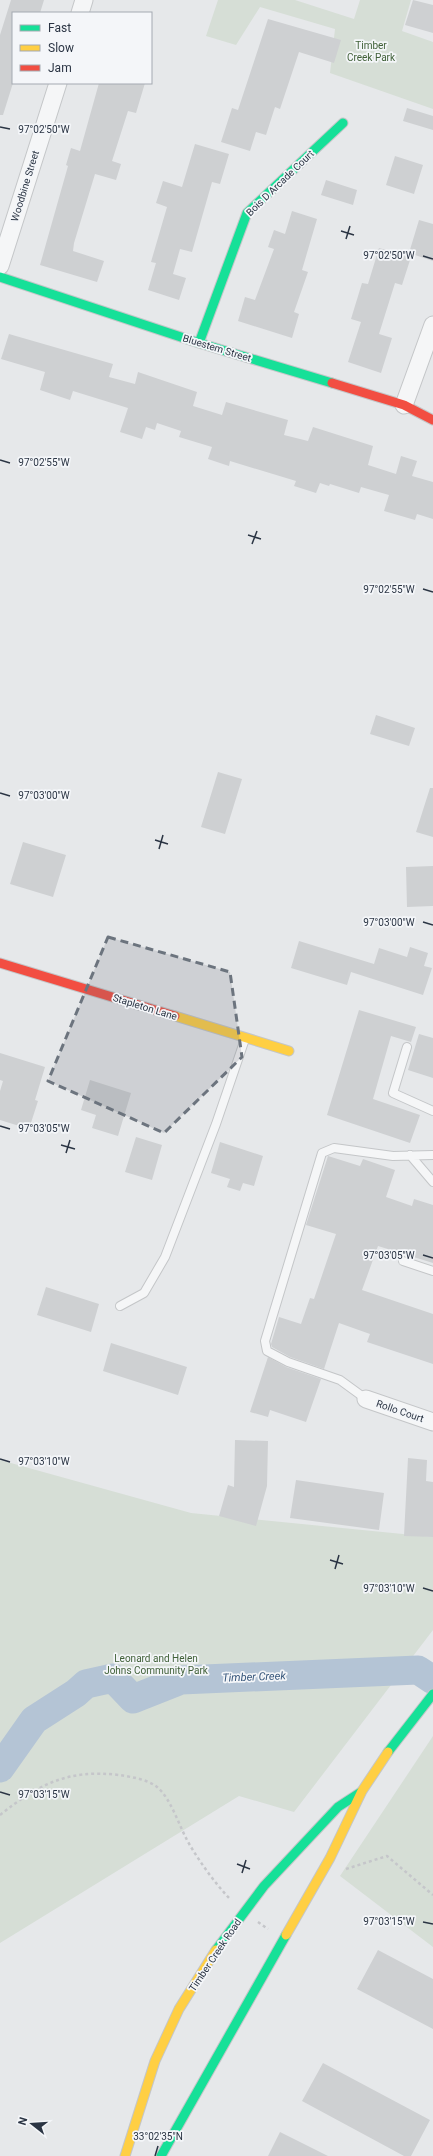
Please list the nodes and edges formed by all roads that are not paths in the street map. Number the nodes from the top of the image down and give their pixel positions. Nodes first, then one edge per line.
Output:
1 (84, 0) edge
2 (80, 12) edge
3 (58, 84) edge
4 (343, 123) dead end
5 (0, 266) edge
6 (0, 277) edge
7 (433, 325) edge
8 (199, 343) junction
9 (404, 406) junction
10 (433, 420) edge
11 (0, 963) edge
12 (245, 1038) junction
13 (407, 1047) dead end
14 (289, 1052) dead end
15 (433, 1110) edge
16 (433, 1155) edge
17 (410, 1156) junction
18 (433, 1182) edge
19 (403, 1261) dead end
20 (433, 1271) edge
21 (120, 1306) dead end
22 (366, 1399) joint
23 (433, 1422) edge
24 (433, 1694) edge
25 (362, 1791) junction
26 (125, 2156) edge
27 (161, 2156) edge

1 - 2 street
3 - 5 street, Woodbine Street
4 - 8 street, Bois D Arcade Court
6 - 8 street, Bluestem Street
7 - 9 street
8 - 9 street, Bluestem Street
9 - 10 street, Bluestem Street
11 - 12 street, Stapleton Lane
12 - 14 street, Stapleton Lane
12 - 21 lane
13 - 15 lane
16 - 17 lane
17 - 18 lane
17 - 22 lane
19 - 20 lane
22 - 23 street, Rollo Court
24 - 25 street, Timber Creek Road
25 - 26 street, Timber Creek Road
25 - 27 street, Timber Creek Road

